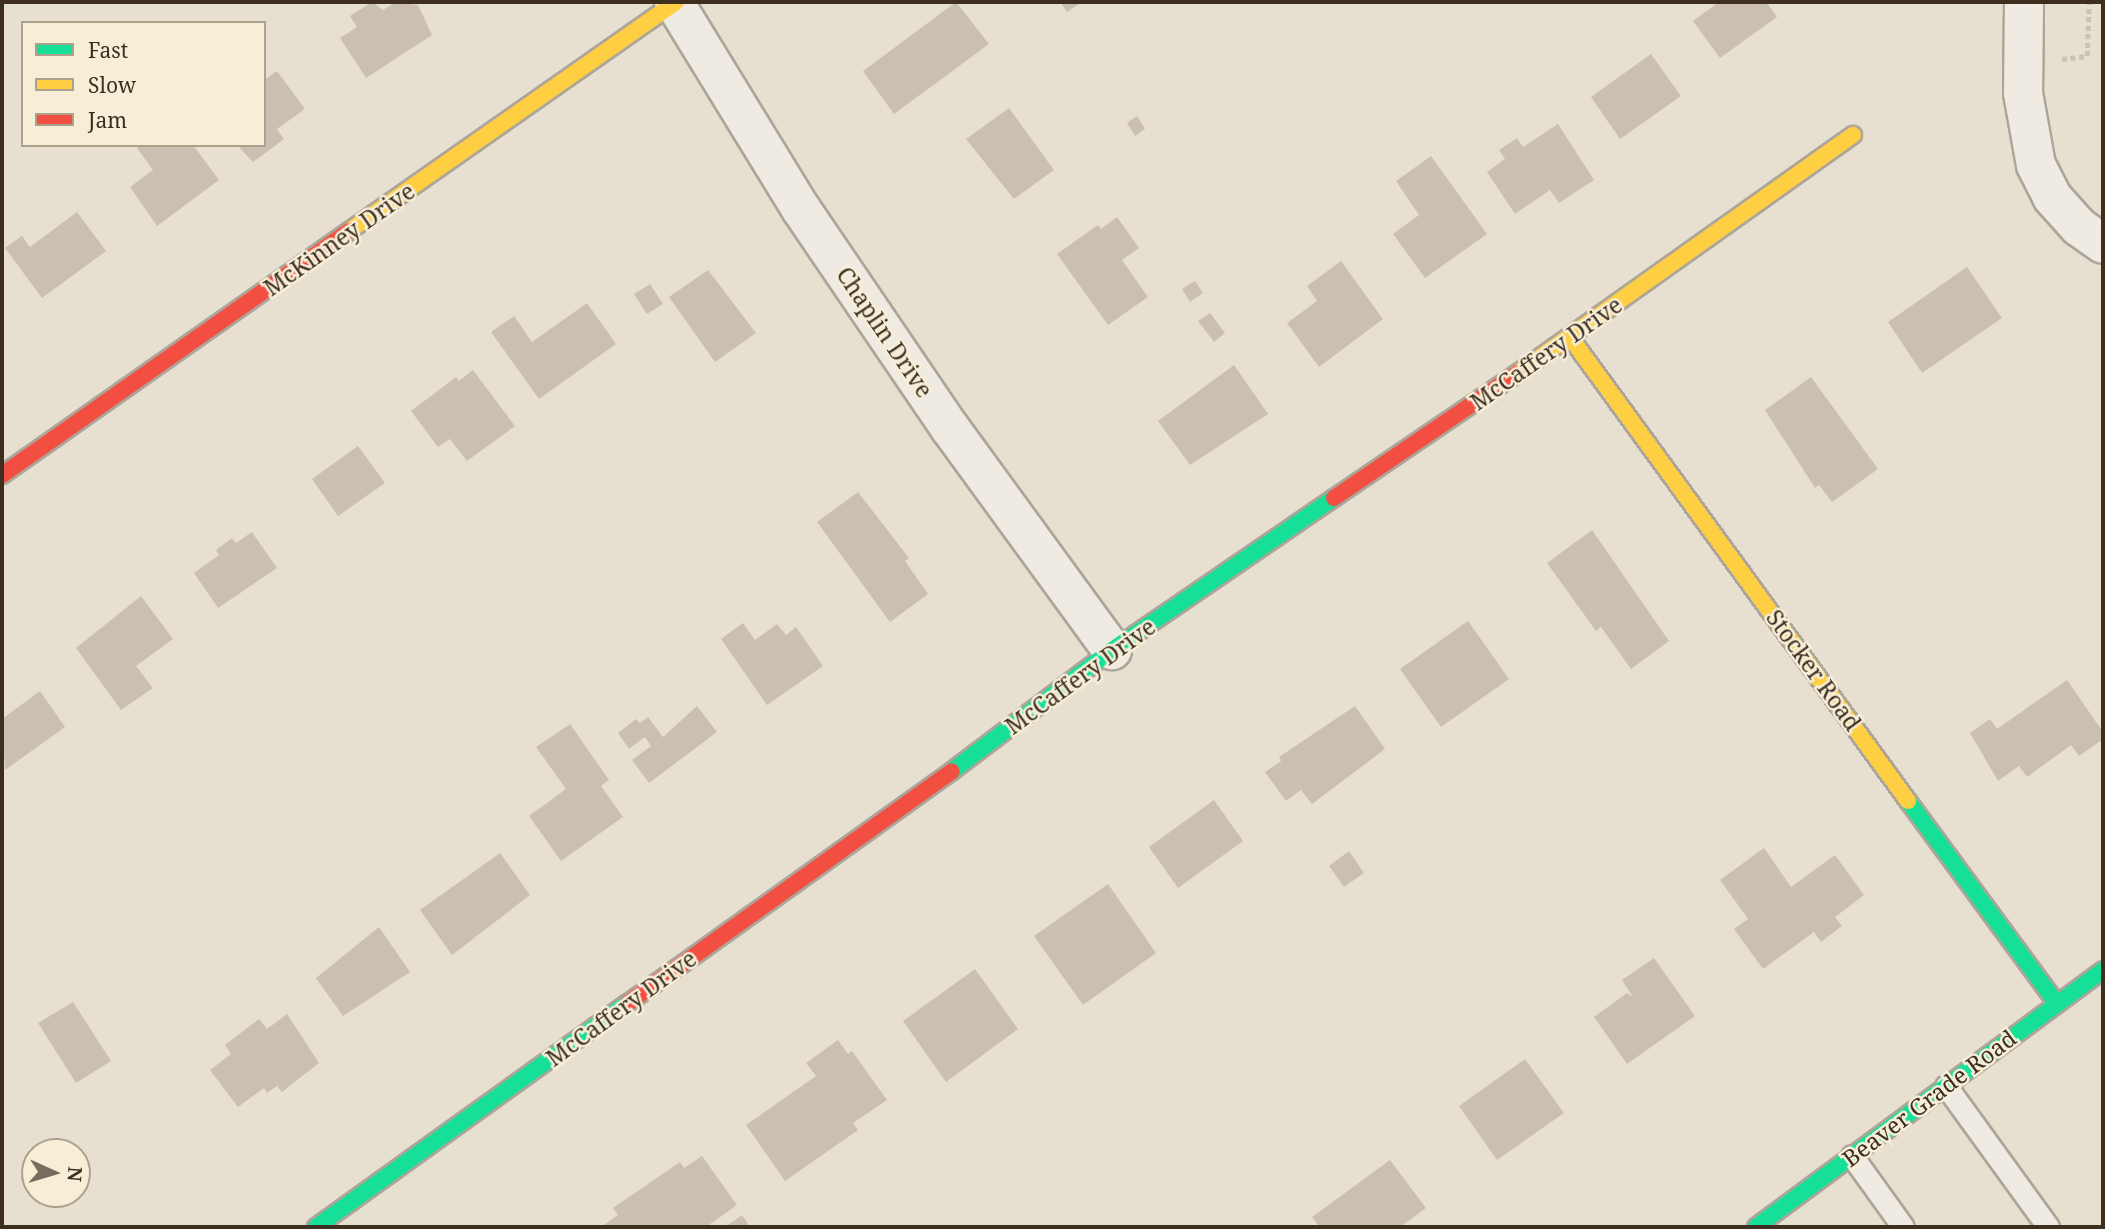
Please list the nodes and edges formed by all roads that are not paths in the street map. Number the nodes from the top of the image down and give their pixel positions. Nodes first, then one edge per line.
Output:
1 (675, 2) edge
2 (2024, 2) edge
3 (1853, 135) dead end
4 (2103, 244) edge
5 (1570, 337) junction
6 (2, 475) edge
7 (1112, 650) junction
8 (2103, 970) edge
9 (2057, 1004) junction
10 (1946, 1086) junction
11 (1852, 1156) junction
12 (316, 1227) edge
13 (1756, 1227) edge
14 (1903, 1227) edge
15 (2048, 1227) edge

1 - 6 street, McKinney Drive
1 - 7 street, Chaplin Drive
2 - 4 street
3 - 5 street, McCaffery Drive
5 - 7 street, McCaffery Drive
5 - 9 street, Stocker Road
7 - 12 street, McCaffery Drive
8 - 9 street, Beaver Grade Road
9 - 10 street, Beaver Grade Road
10 - 11 street, Beaver Grade Road
10 - 15 lane
11 - 13 street, Beaver Grade Road
11 - 14 lane

